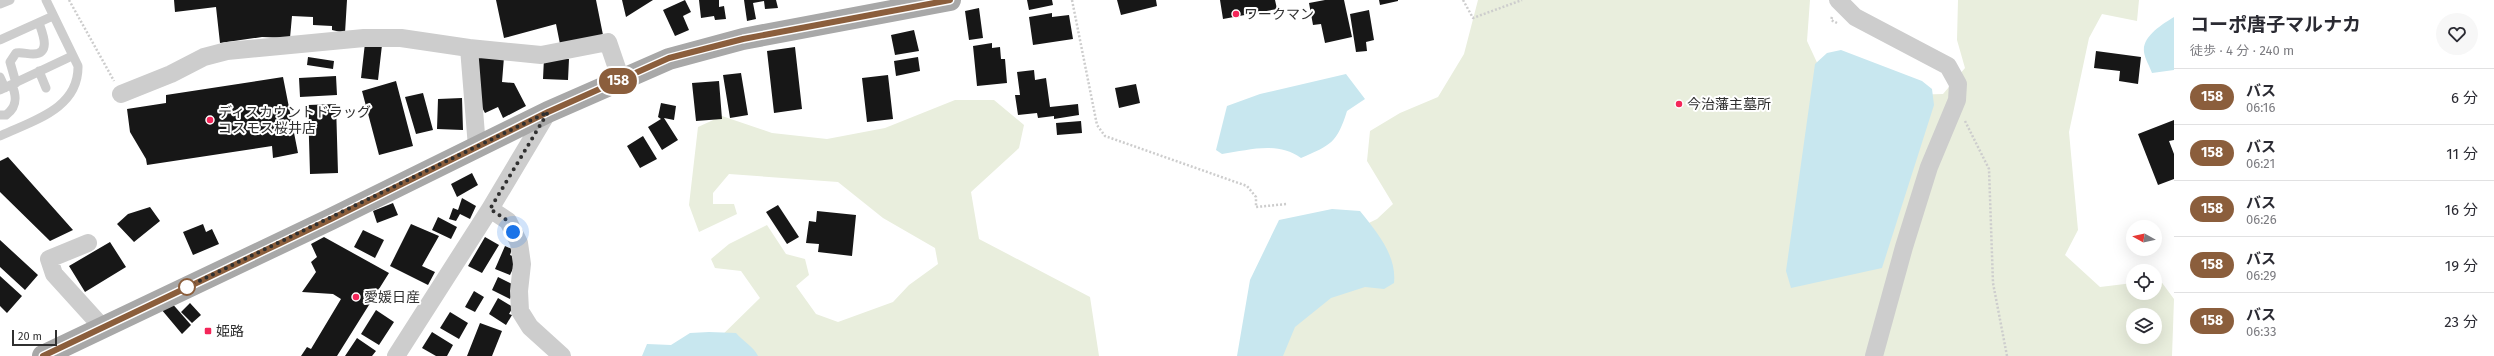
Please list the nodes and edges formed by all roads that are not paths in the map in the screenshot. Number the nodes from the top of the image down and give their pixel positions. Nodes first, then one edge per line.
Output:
1 (10, 0) edge
2 (46, 0) edge
3 (950, 0) edge
4 (1838, 0) edge
5 (0, 4) edge
6 (54, 16) junction
7 (39, 23) junction
8 (0, 38) edge
9 (469, 48) junction
10 (72, 56) junction
11 (39, 71) junction
12 (0, 78) edge
13 (621, 80) junction
14 (8, 87) edge
15 (46, 88) dead end
16 (121, 94) road end
17 (548, 112) junction
18 (0, 115) edge
19 (0, 136) edge
20 (477, 147) junction
21 (490, 209) junction
22 (88, 243) dead end
23 (103, 328) junction
24 (43, 356) edge
25 (396, 356) edge
26 (562, 356) edge
27 (1874, 356) edge

1 - 5 lane
2 - 6 lane
3 - 13 main road
4 - 27 street
6 - 7 lane
6 - 10 lane
7 - 8 lane
7 - 14 lane
9 - 13 street
9 - 16 street
9 - 20 street
10 - 11 lane
10 - 19 lane
11 - 14 lane
11 - 15 lane
12 - 14 lane
13 - 17 main road
14 - 18 lane
17 - 20 main road
17 - 21 street
20 - 23 main road
21 - 25 street
21 - 26 street
22 - 23 street
23 - 24 main road

